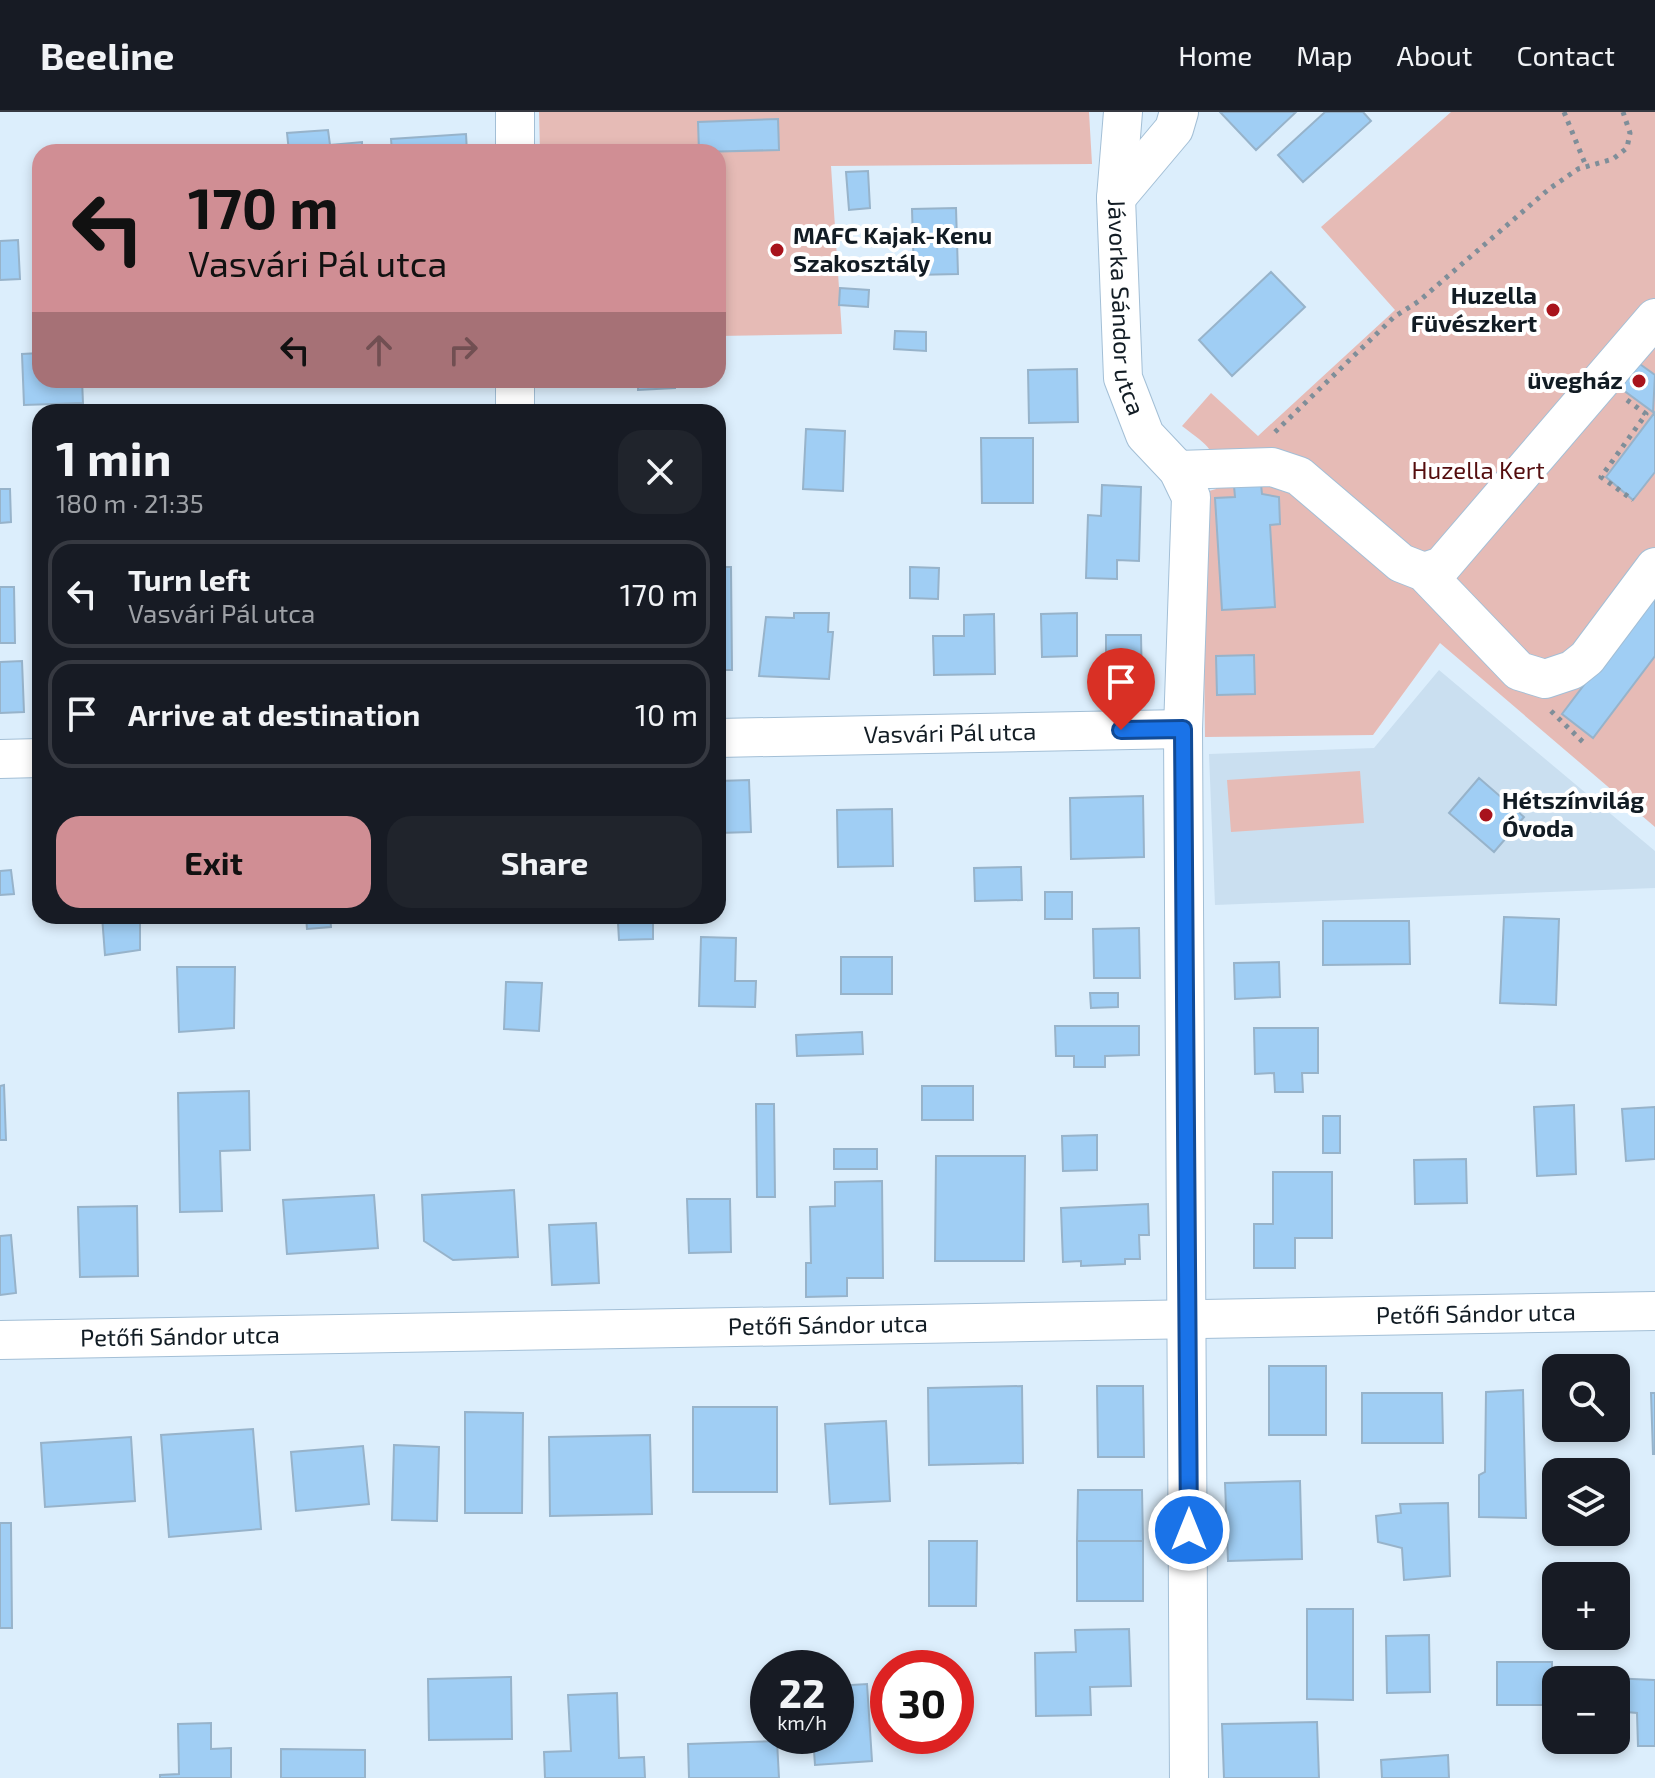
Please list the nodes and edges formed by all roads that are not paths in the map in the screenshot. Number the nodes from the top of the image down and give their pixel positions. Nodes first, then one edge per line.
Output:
1 (515, 112) edge
2 (1123, 112) edge
3 (1179, 112) edge
4 (515, 144) edge
5 (1116, 198) junction
6 (1655, 318) edge
7 (1178, 470) junction
8 (1655, 567) edge
9 (1424, 572) junction
10 (1183, 729) junction
11 (726, 738) edge
12 (32, 758) edge
13 (0, 759) edge
14 (1655, 1311) edge
15 (1189, 1320) junction
16 (0, 1340) edge
17 (1189, 1778) edge

1 - 4 street
2 - 5 street, Jávorka Sándor utca
3 - 5 street
5 - 7 street, Jávorka Sándor utca
6 - 9 street
7 - 9 street
7 - 10 street, Jávorka Sándor utca
8 - 9 street
10 - 11 street, Vasvári Pál utca
10 - 15 street, Jávorka Sándor utca
12 - 13 street
14 - 15 street, Petőfi Sándor utca
15 - 16 street, Petőfi Sándor utca
15 - 17 street, Jávorka Sándor utca

